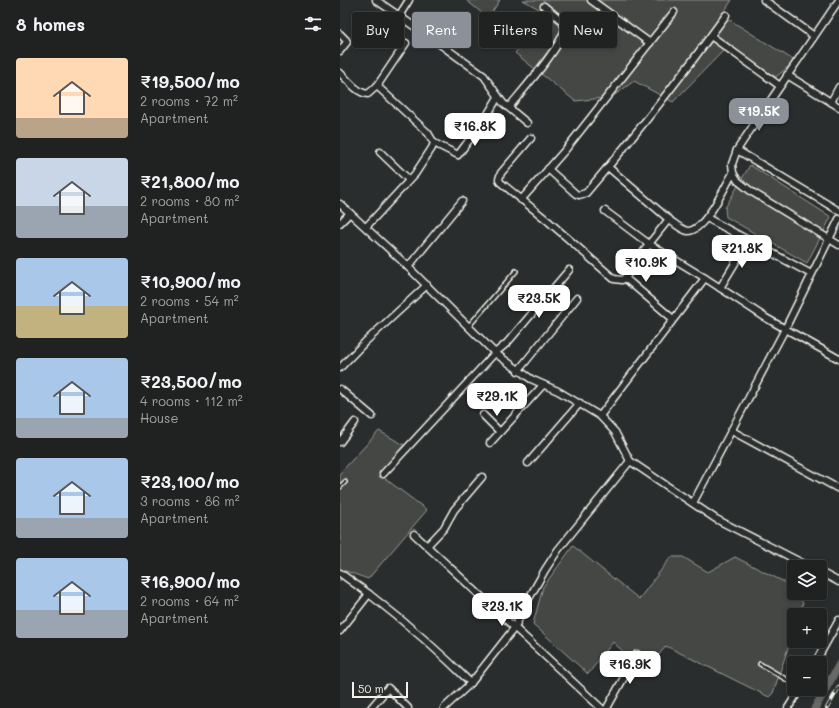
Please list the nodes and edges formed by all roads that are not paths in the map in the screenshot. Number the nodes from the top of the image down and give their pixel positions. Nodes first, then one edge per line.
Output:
1 (376, 0) edge
2 (409, 0) edge
3 (591, 0) edge
4 (764, 0) edge
5 (839, 0) edge
6 (544, 6) dead end
7 (393, 12) edge
8 (402, 12) edge
9 (674, 12) dead end
10 (726, 15) dead end
11 (404, 20) edge
12 (340, 34) edge
13 (711, 36) junction
14 (814, 36) junction
15 (650, 43) junction
16 (406, 44) dead end
17 (340, 51) edge
18 (340, 73) edge
19 (788, 75) junction
20 (377, 86) junction
21 (780, 86) junction
22 (839, 87) edge
23 (498, 97) junction
24 (831, 102) junction
25 (508, 107) junction
26 (839, 107) edge
27 (527, 123) dead end
28 (531, 138) dead end
29 (434, 143) junction
30 (737, 150) junction
31 (380, 152) dead end
32 (608, 167) junction
33 (548, 169) junction
34 (733, 173) junction
35 (409, 180) junction
36 (521, 200) junction
37 (462, 201) dead end
38 (340, 204) edge
39 (605, 211) dead end
40 (839, 211) edge
41 (350, 213) junction
42 (707, 218) junction
43 (669, 219) junction
44 (839, 219) edge
45 (340, 223) edge
46 (366, 227) junction
47 (749, 240) junction
48 (829, 240) junction
49 (649, 244) junction
50 (839, 245) edge
51 (408, 267) junction
52 (569, 270) dead end
53 (516, 271) dead end
54 (811, 274) junction
55 (626, 278) junction
56 (705, 278) junction
57 (427, 285) junction
58 (720, 288) junction
59 (577, 298) dead end
60 (673, 319) junction
61 (468, 326) junction
62 (785, 329) junction
63 (495, 353) junction
64 (839, 359) edge
65 (340, 368) edge
66 (518, 371) junction
67 (543, 385) junction
68 (340, 389) edge
69 (580, 403) junction
70 (483, 415) dead end
71 (372, 416) dead end
72 (600, 416) junction
73 (355, 422) dead end
74 (732, 430) junction
75 (499, 431) junction
76 (340, 442) edge
77 (490, 443) dead end
78 (630, 461) junction
79 (528, 463) dead end
80 (383, 474) dead end
81 (482, 477) dead end
82 (345, 482) dead end
83 (340, 487) edge
84 (839, 489) edge
85 (693, 503) junction
86 (414, 534) dead end
87 (427, 546) junction
88 (796, 560) edge
89 (340, 573) edge
90 (827, 576) edge
91 (839, 582) edge
92 (369, 594) junction
93 (839, 620) edge
94 (515, 627) junction
95 (340, 631) edge
96 (637, 654) dead end
97 (819, 656) edge
98 (760, 664) dead end
99 (787, 680) edge
100 (471, 683) junction
101 (796, 696) edge
102 (371, 708) edge
103 (408, 708) edge
104 (444, 708) edge
105 (600, 708) edge
106 (607, 708) edge
107 (788, 708) edge

1 - 7 street
2 - 8 street
3 - 15 street
4 - 14 street
5 - 14 street
6 - 25 street
9 - 15 street
10 - 13 street
11 - 23 street
12 - 17 street
13 - 21 street
13 - 32 street
14 - 19 street
15 - 33 street
16 - 20 street
18 - 20 street
19 - 21 street
19 - 24 street
20 - 29 street
21 - 30 street
22 - 24 street
23 - 25 street
23 - 29 street
24 - 26 street
25 - 27 street
28 - 36 street
29 - 35 street
30 - 34 street
30 - 40 street
31 - 35 street
32 - 33 street
32 - 43 street
33 - 36 street
34 - 42 street
34 - 48 street
35 - 46 street
36 - 55 street
37 - 51 street
38 - 41 street
39 - 49 street
41 - 45 street
41 - 46 street
42 - 43 street
42 - 47 street
43 - 49 street
44 - 48 street
46 - 51 street
47 - 54 street
47 - 58 street
48 - 50 street
48 - 54 street
49 - 55 street
49 - 56 street
51 - 57 street
52 - 63 street
53 - 61 lane
54 - 62 street
55 - 60 street
56 - 58 street
56 - 60 street
57 - 61 street
57 - 65 street
58 - 62 street
59 - 66 street
60 - 72 street
61 - 63 street
62 - 64 street
62 - 74 street
63 - 66 street
63 - 80 street
66 - 67 street
67 - 69 street
67 - 75 street
68 - 71 street
69 - 72 street
69 - 79 street
70 - 75 street
72 - 78 street
73 - 76 street
74 - 84 street
74 - 85 street
75 - 77 street
78 - 85 street
78 - 94 street
81 - 87 street
82 - 83 lane
85 - 88 street
86 - 87 street
87 - 94 street
89 - 92 street
90 - 91 street
92 - 95 street
92 - 100 street
93 - 97 street
94 - 100 street
94 - 105 street
96 - 106 street
98 - 99 lane
100 - 104 street
101 - 107 street
102 - 103 street

